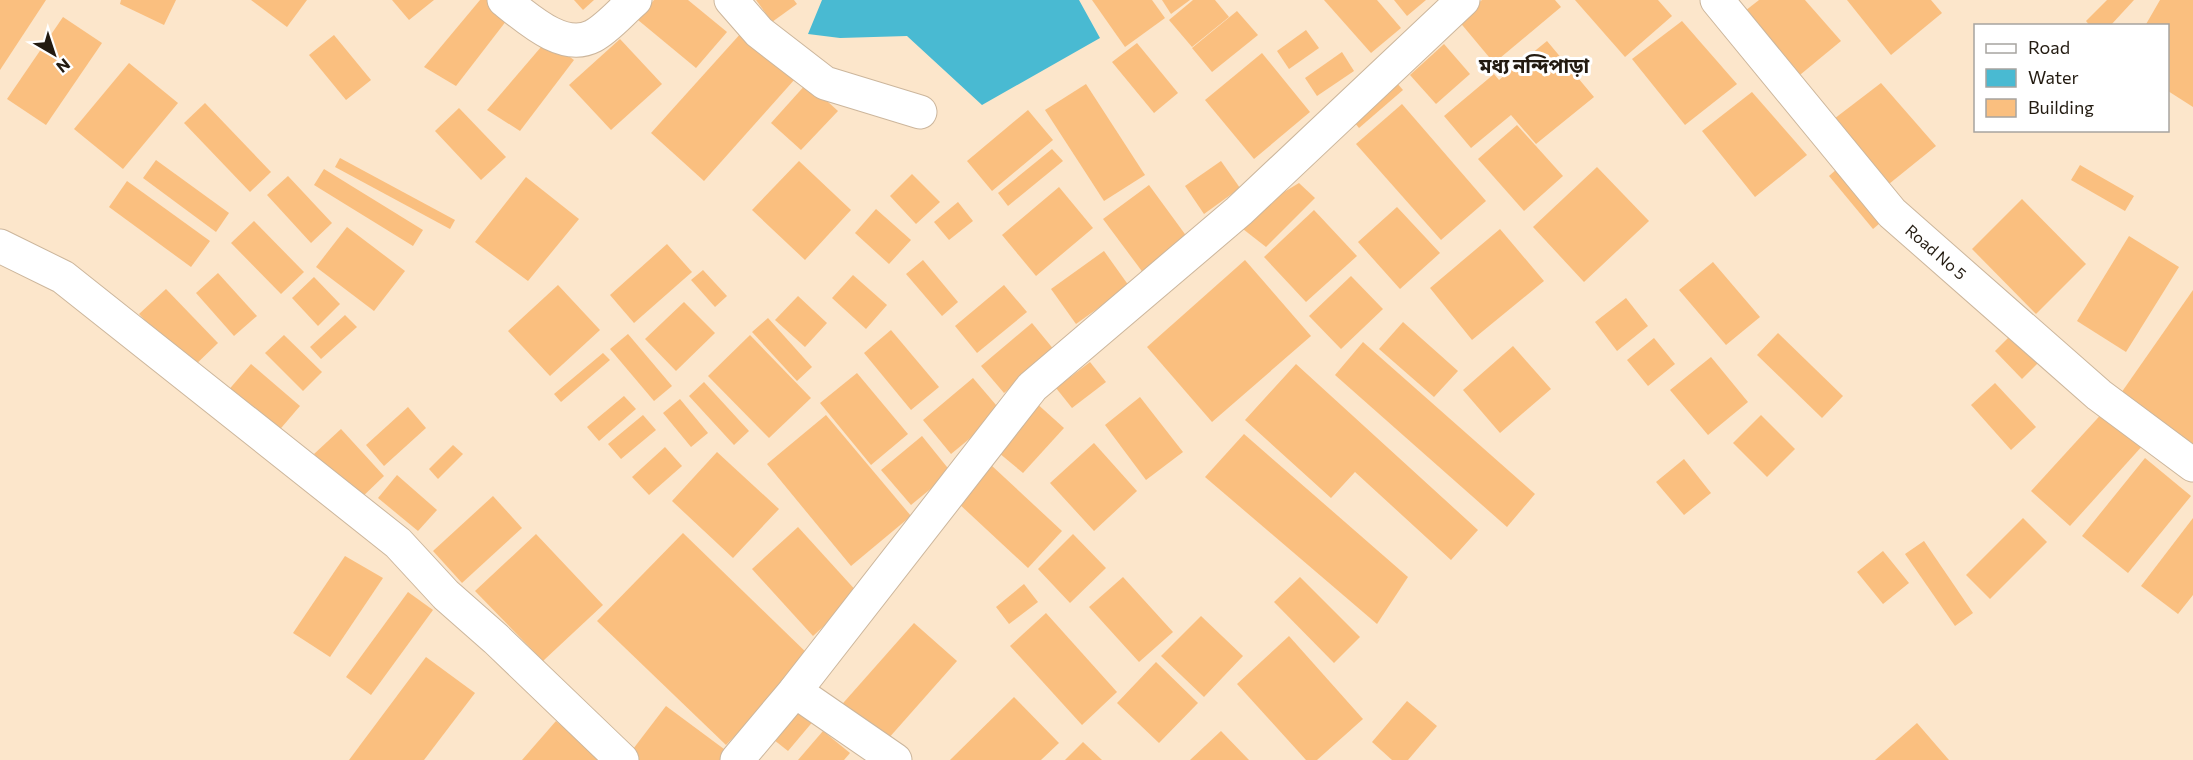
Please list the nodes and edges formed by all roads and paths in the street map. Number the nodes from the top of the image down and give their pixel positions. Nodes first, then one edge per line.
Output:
1 (504, 0) edge
2 (635, 0) edge
3 (731, 0) edge
4 (1464, 0) edge
5 (1717, 0) edge
6 (920, 112) dead end
7 (0, 246) edge
8 (2193, 465) edge
9 (795, 691) junction
10 (621, 760) edge
11 (737, 760) edge
12 (895, 760) edge

1 - 2 street
3 - 6 street
4 - 9 street
5 - 8 street, Road No 5
7 - 10 street
9 - 11 street
9 - 12 street

